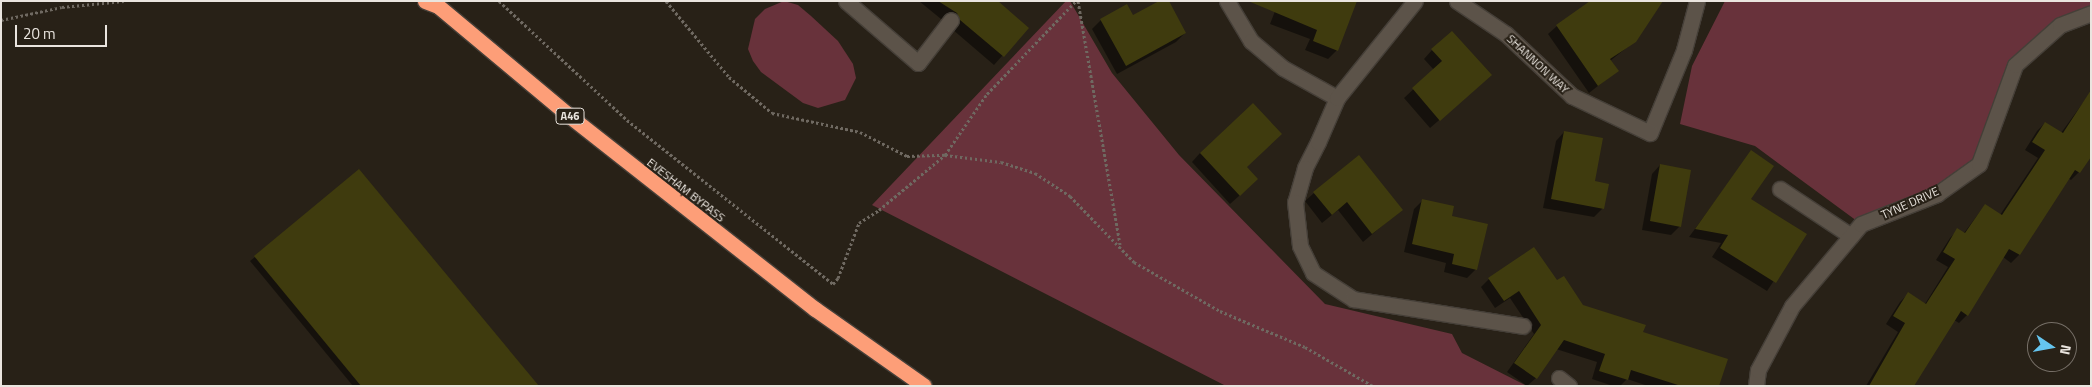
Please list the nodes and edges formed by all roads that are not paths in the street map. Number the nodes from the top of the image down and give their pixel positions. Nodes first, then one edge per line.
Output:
1 (846, 1) edge
2 (1227, 1) edge
3 (1415, 1) edge
4 (1457, 1) edge
5 (1698, 1) edge
6 (433, 3) edge
7 (2091, 13) edge
8 (951, 20) dead end
9 (1337, 98) junction
10 (1780, 189) dead end
11 (1851, 236) junction
12 (1523, 326) dead end
13 (924, 386) edge
14 (1756, 386) edge

1 - 8 street
2 - 9 street
3 - 9 street
4 - 5 street, SHANNON WAY
6 - 13 highway, EVESHAM BYPASS / A46
7 - 11 street, TYNE DRIVE
9 - 12 street
10 - 11 street
11 - 14 street, TYNE DRIVE

